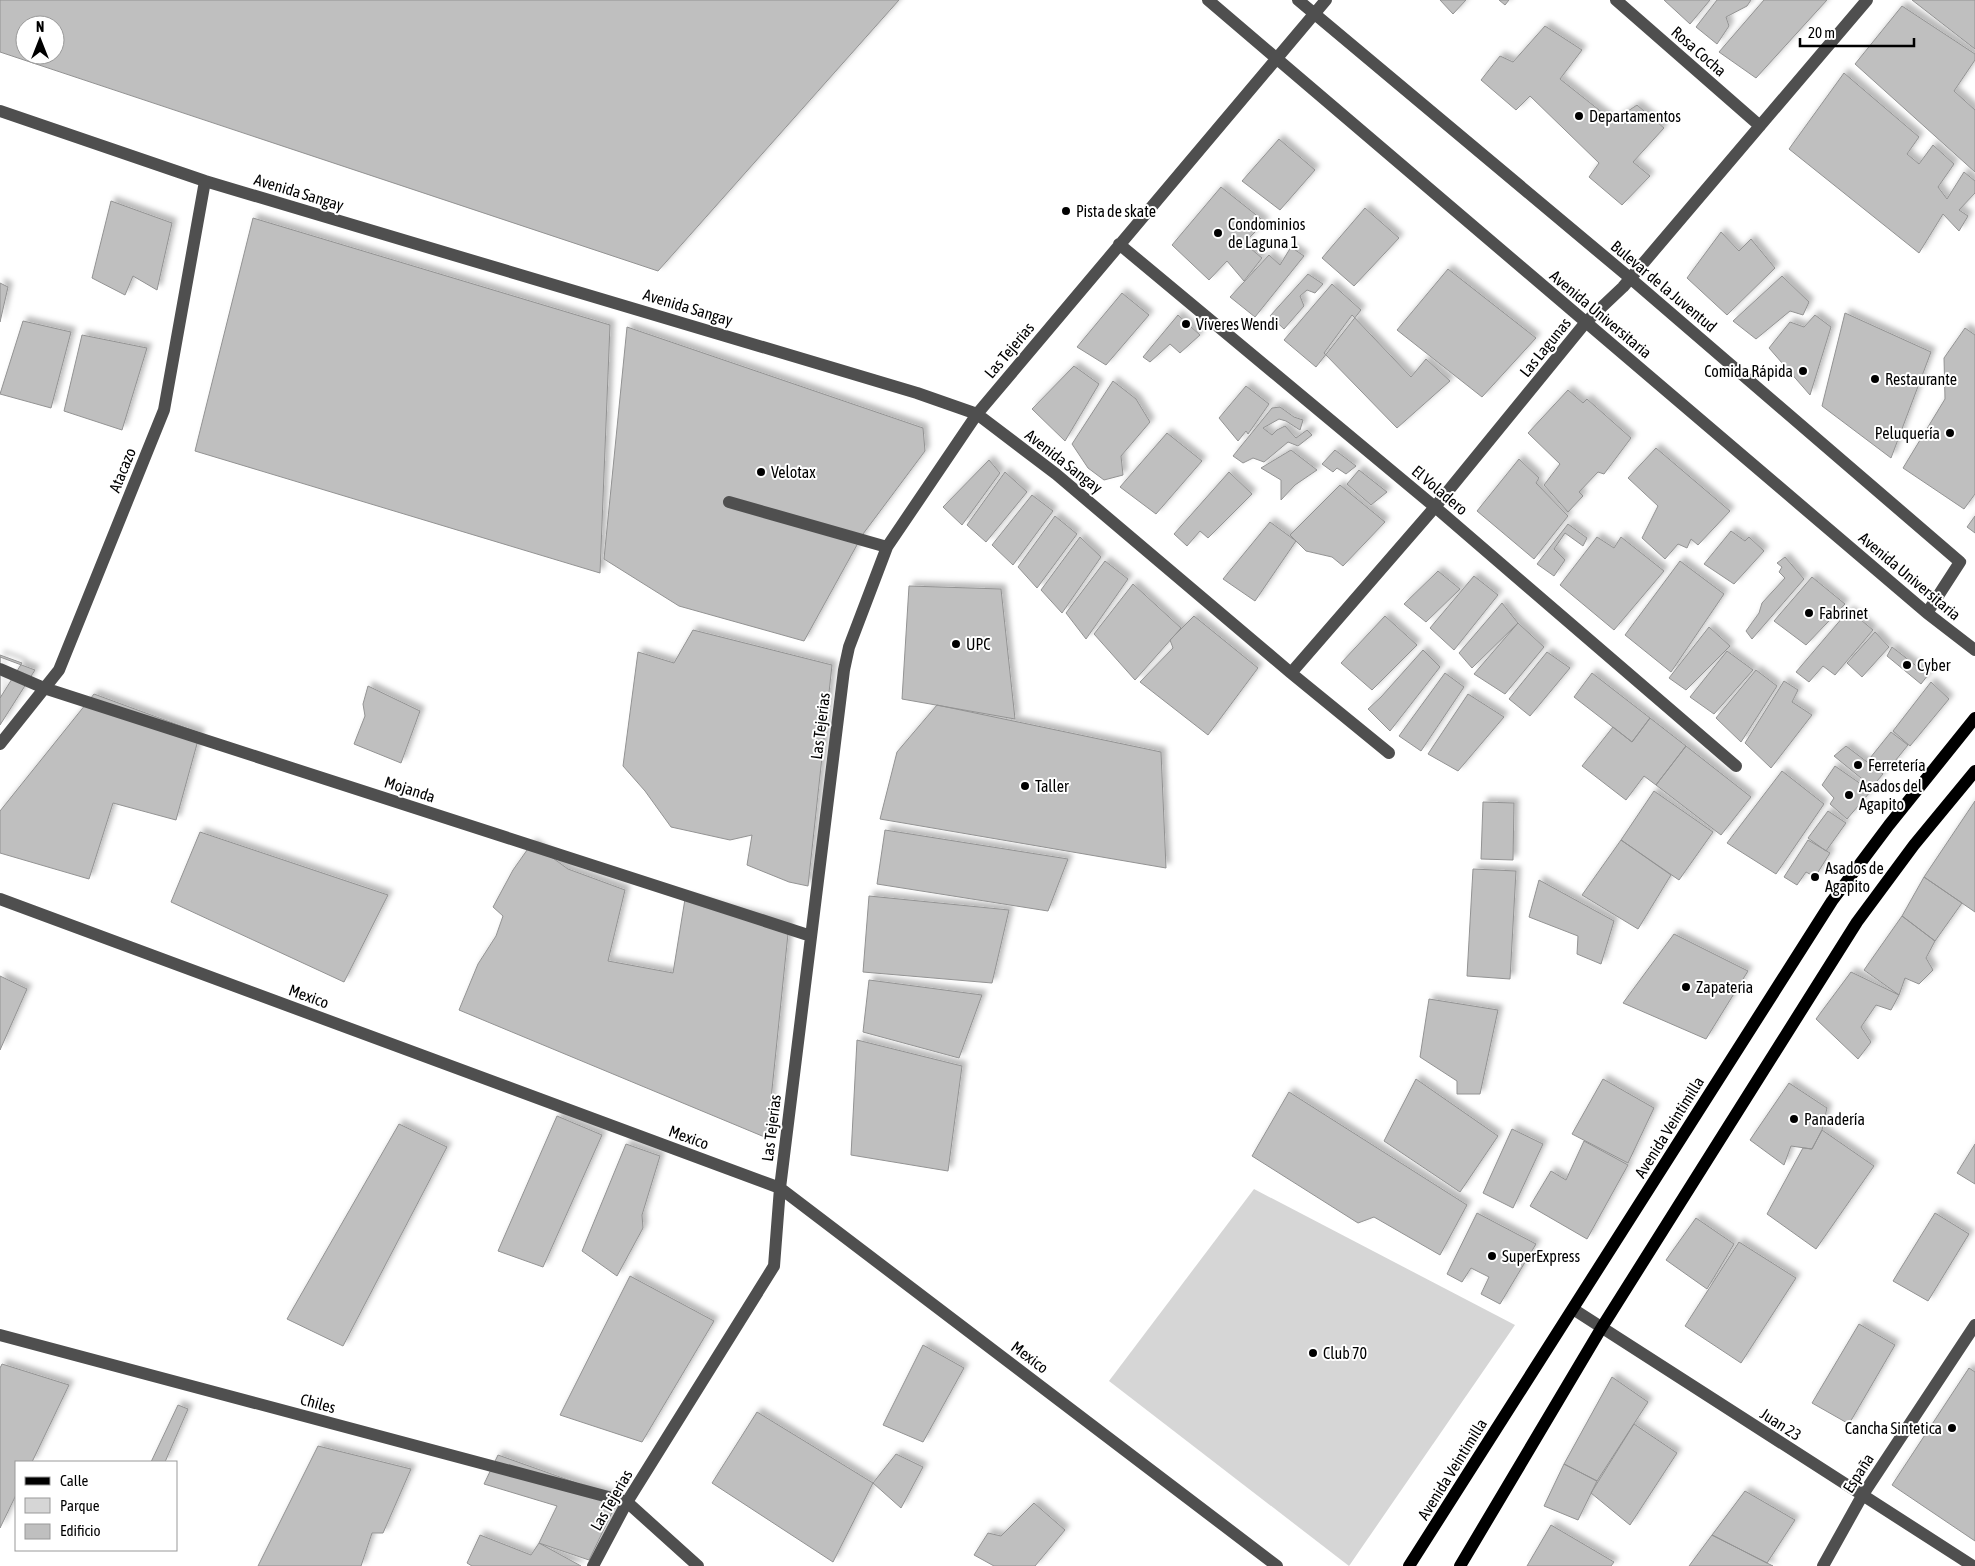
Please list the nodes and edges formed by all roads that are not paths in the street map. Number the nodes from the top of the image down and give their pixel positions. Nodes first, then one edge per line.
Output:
1 (1208, 0) edge
2 (1298, 0) edge
3 (1326, 0) edge
4 (1616, 0) edge
5 (1867, 0) edge
6 (1314, 14) junction
7 (1277, 59) junction
8 (0, 111) edge
9 (1760, 126) junction
10 (205, 180) junction
11 (1119, 244) junction
12 (1630, 278) junction
13 (1586, 322) junction
14 (977, 414) junction
15 (729, 502) dead end
16 (1435, 507) junction
17 (886, 547) junction
18 (1927, 613) junction
19 (1975, 650) edge
20 (0, 670) edge
21 (1291, 673) junction
22 (44, 688) junction
23 (1975, 718) edge
24 (0, 744) edge
25 (1389, 753) dead end
26 (1736, 766) dead end
27 (1975, 771) edge
28 (0, 900) edge
29 (811, 936) junction
30 (780, 1188) junction
31 (1573, 1309) junction
32 (1975, 1325) edge
33 (1602, 1327) junction
34 (0, 1335) edge
35 (1862, 1496) junction
36 (627, 1502) junction
37 (593, 1566) edge
38 (698, 1566) edge
39 (1278, 1566) edge
40 (1409, 1566) edge
41 (1460, 1566) edge
42 (1824, 1566) edge
43 (1973, 1566) edge

1 - 7 street, Avenida Universitaria
2 - 6 street, Bulevar de la Juventud
3 - 6 street, Las Tejerias
4 - 9 street, Rosa Cocha
5 - 9 street, Las Lagunas
6 - 7 street, Las Tejerias
6 - 12 street, Bulevar de la Juventud
7 - 11 street, Las Tejerias
7 - 13 street, Avenida Universitaria
8 - 10 street, Avenida Sangay
9 - 12 street, Las Lagunas
10 - 14 street, Avenida Sangay
10 - 22 street, Atacazo
11 - 14 street, Las Tejerias
11 - 16 street, El Voladero
12 - 13 street, Las Lagunas
12 - 18 street, Bulevar de la Juventud
13 - 16 street, Las Lagunas
13 - 18 street, Avenida Universitaria
14 - 17 street, Las Tejerias
14 - 21 street, Avenida Sangay
15 - 17 street
16 - 21 street, Las Lagunas
16 - 26 street, El Voladero
17 - 29 street, Las Tejerias
18 - 19 street, Avenida Universitaria
20 - 22 street, Mojanda
21 - 25 street, Avenida Sangay
22 - 24 street, Atacazo
22 - 29 street, Mojanda
23 - 31 main road, Avenida Veintimilla
27 - 33 main road
28 - 30 street, Mexico
29 - 30 street, Las Tejerias
30 - 36 street, Las Tejerias
30 - 39 street, Mexico
31 - 33 street, Juan 23
31 - 40 main road, Avenida Veintimilla
32 - 35 street, España
33 - 35 street, Juan 23
33 - 41 main road
34 - 36 street, Chiles
35 - 42 street, España
35 - 43 street, Juan 23
36 - 37 street, Las Tejerias
36 - 38 street

